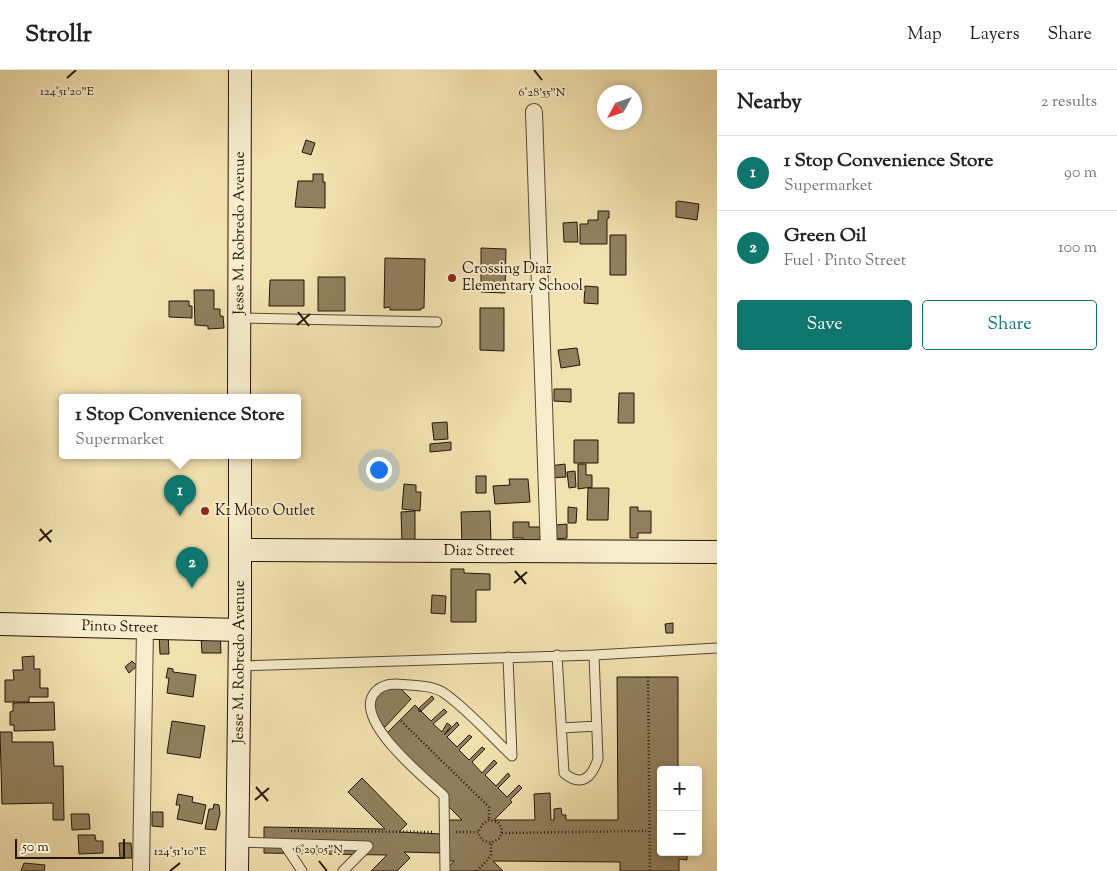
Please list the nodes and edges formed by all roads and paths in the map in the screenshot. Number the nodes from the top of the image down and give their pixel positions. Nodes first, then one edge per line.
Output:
1 (240, 70) edge
2 (534, 112) dead end
3 (239, 318) junction
4 (437, 322) dead end
5 (239, 394) edge
6 (240, 459) edge
7 (240, 550) junction
8 (549, 551) junction
9 (717, 552) edge
10 (0, 624) edge
11 (145, 629) junction
12 (240, 630) junction
13 (717, 648) edge
14 (557, 655) junction
15 (594, 655) junction
16 (508, 657) junction
17 (239, 666) junction
18 (648, 677) dead end
19 (402, 721) dead end
20 (597, 726) junction
21 (562, 728) junction
22 (489, 820) junction
23 (286, 830) dead end
24 (650, 831) junction
25 (444, 832) junction
26 (478, 832) junction
27 (502, 833) junction
28 (237, 842) junction
29 (491, 842) junction
30 (284, 844) junction
31 (140, 871) edge
32 (237, 871) edge
33 (302, 871) edge
34 (343, 871) edge
35 (445, 871) edge
36 (477, 871) edge
37 (650, 871) edge

1 - 3 main road, Jesse M. Robredo Avenue
2 - 8 street
3 - 4 lane
3 - 5 main road, Jesse M. Robredo Avenue
6 - 7 main road, Jesse M. Robredo Avenue
7 - 8 main road, Diaz Street
7 - 12 main road, Jesse M. Robredo Avenue
8 - 9 main road, Diaz Street
10 - 11 main road, Pinto Street
11 - 12 main road, Pinto Street
11 - 31 street
12 - 17 main road, Jesse M. Robredo Avenue
13 - 15 lane
14 - 15 lane
14 - 16 lane
14 - 21 lane
15 - 20 lane
16 - 17 lane
16 - 25 lane
17 - 28 main road, Jesse M. Robredo Avenue
18 - 24 path
19 - 22 path
20 - 21 lane
20 - 21 lane
22 - 26 path
22 - 27 path
23 - 25 path
24 - 27 path
24 - 37 path
25 - 26 path
25 - 35 lane
26 - 29 path
27 - 29 path
28 - 30 lane
28 - 32 main road, Jesse M. Robredo Avenue
29 - 36 path
30 - 33 lane
30 - 34 lane

